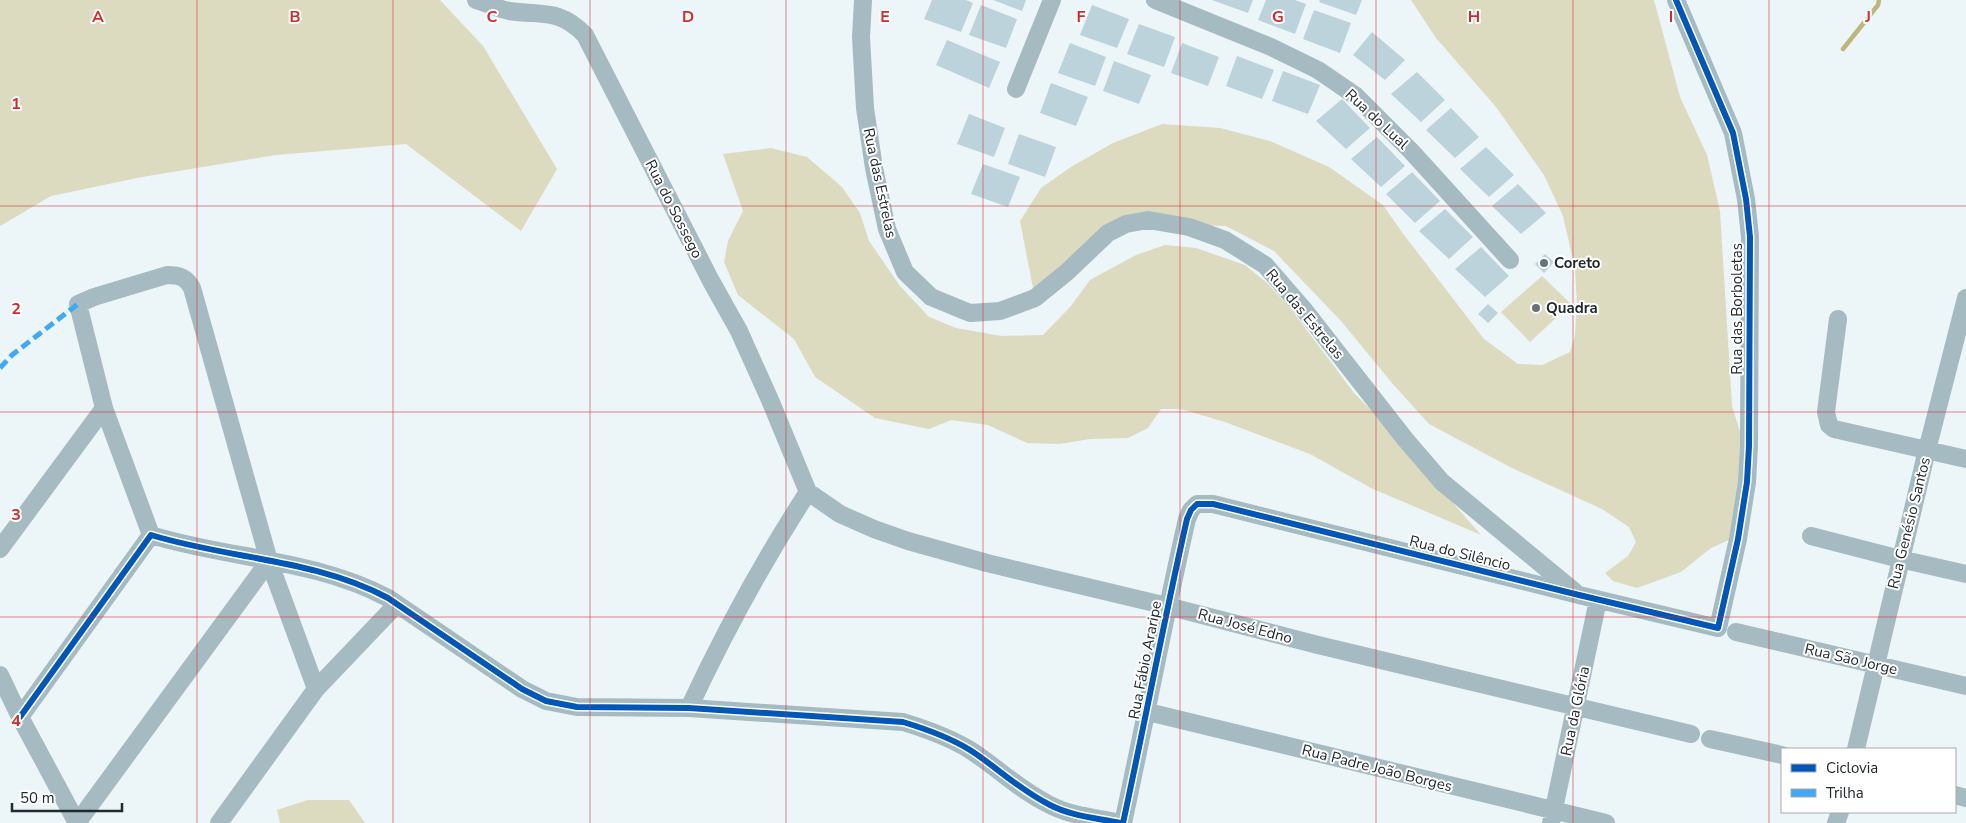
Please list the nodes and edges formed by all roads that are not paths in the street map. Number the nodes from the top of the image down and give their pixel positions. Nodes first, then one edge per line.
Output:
1 (476, 0) edge
2 (863, 0) edge
3 (1052, 0) edge
4 (1155, 0) edge
5 (1676, 0) edge
6 (1176, 4) edge
7 (1016, 89) dead end
8 (1510, 260) dead end
9 (1966, 298) edge
10 (1838, 319) dead end
11 (104, 408) junction
12 (1927, 450) junction
13 (1966, 459) edge
14 (808, 492) junction
15 (1197, 504) joint
16 (151, 535) junction
17 (1811, 536) dead end
18 (0, 549) edge
19 (1900, 559) junction
20 (269, 561) junction
21 (1966, 574) edge
22 (1579, 595) junction
23 (1598, 600) junction
24 (397, 604) junction
25 (1167, 606) junction
26 (1718, 628) joint
27 (1736, 632) dead end
28 (1876, 664) junction
29 (0, 676) edge
30 (1966, 686) edge
31 (316, 688) junction
32 (1577, 706) junction
33 (690, 708) junction
34 (1148, 712) junction
35 (20, 717) junction
36 (1691, 734) dead end
37 (1710, 738) dead end
38 (1856, 748) edge
39 (1781, 755) edge
40 (1552, 817) edge
41 (77, 823) edge
42 (219, 823) edge
43 (1122, 823) edge
44 (1606, 823) edge

1 - 14 street, Rua do Sossego
2 - 22 street, Rua das Estrelas
3 - 7 street
4 - 6 street, Rua do Lual
5 - 26 street, Rua das Borboletas
6 - 8 street, Rua do Lual
9 - 12 street, Rua Genésio Santos
10 - 12 street
11 - 16 street
11 - 18 street
11 - 20 street
12 - 13 street
12 - 19 street, Rua Genésio Santos
14 - 25 street, Rua José Edno
14 - 33 street
15 - 22 street, Rua do Silêncio
15 - 25 street, Rua Fábio Araripe
16 - 20 street
16 - 35 street
17 - 19 street
19 - 21 street
19 - 28 street, Rua Genésio Santos
20 - 24 street
20 - 31 street
20 - 41 street
22 - 23 street, Rua do Silêncio
23 - 26 street, Rua do Silêncio
23 - 32 street, Rua da Glória
24 - 31 street
24 - 33 street
25 - 32 street, Rua José Edno
25 - 34 street, Rua Fábio Araripe
27 - 28 street, Rua São Jorge
28 - 30 street, Rua São Jorge
28 - 38 street, Rua Genésio Santos
29 - 35 street
31 - 42 street
32 - 36 street, Rua José Edno
32 - 40 street, Rua da Glória
33 - 43 street
34 - 40 street, Rua Padre João Borges
34 - 43 street, Rua Fábio Araripe
35 - 41 street
37 - 39 street
40 - 44 street, Rua Padre João Borges

